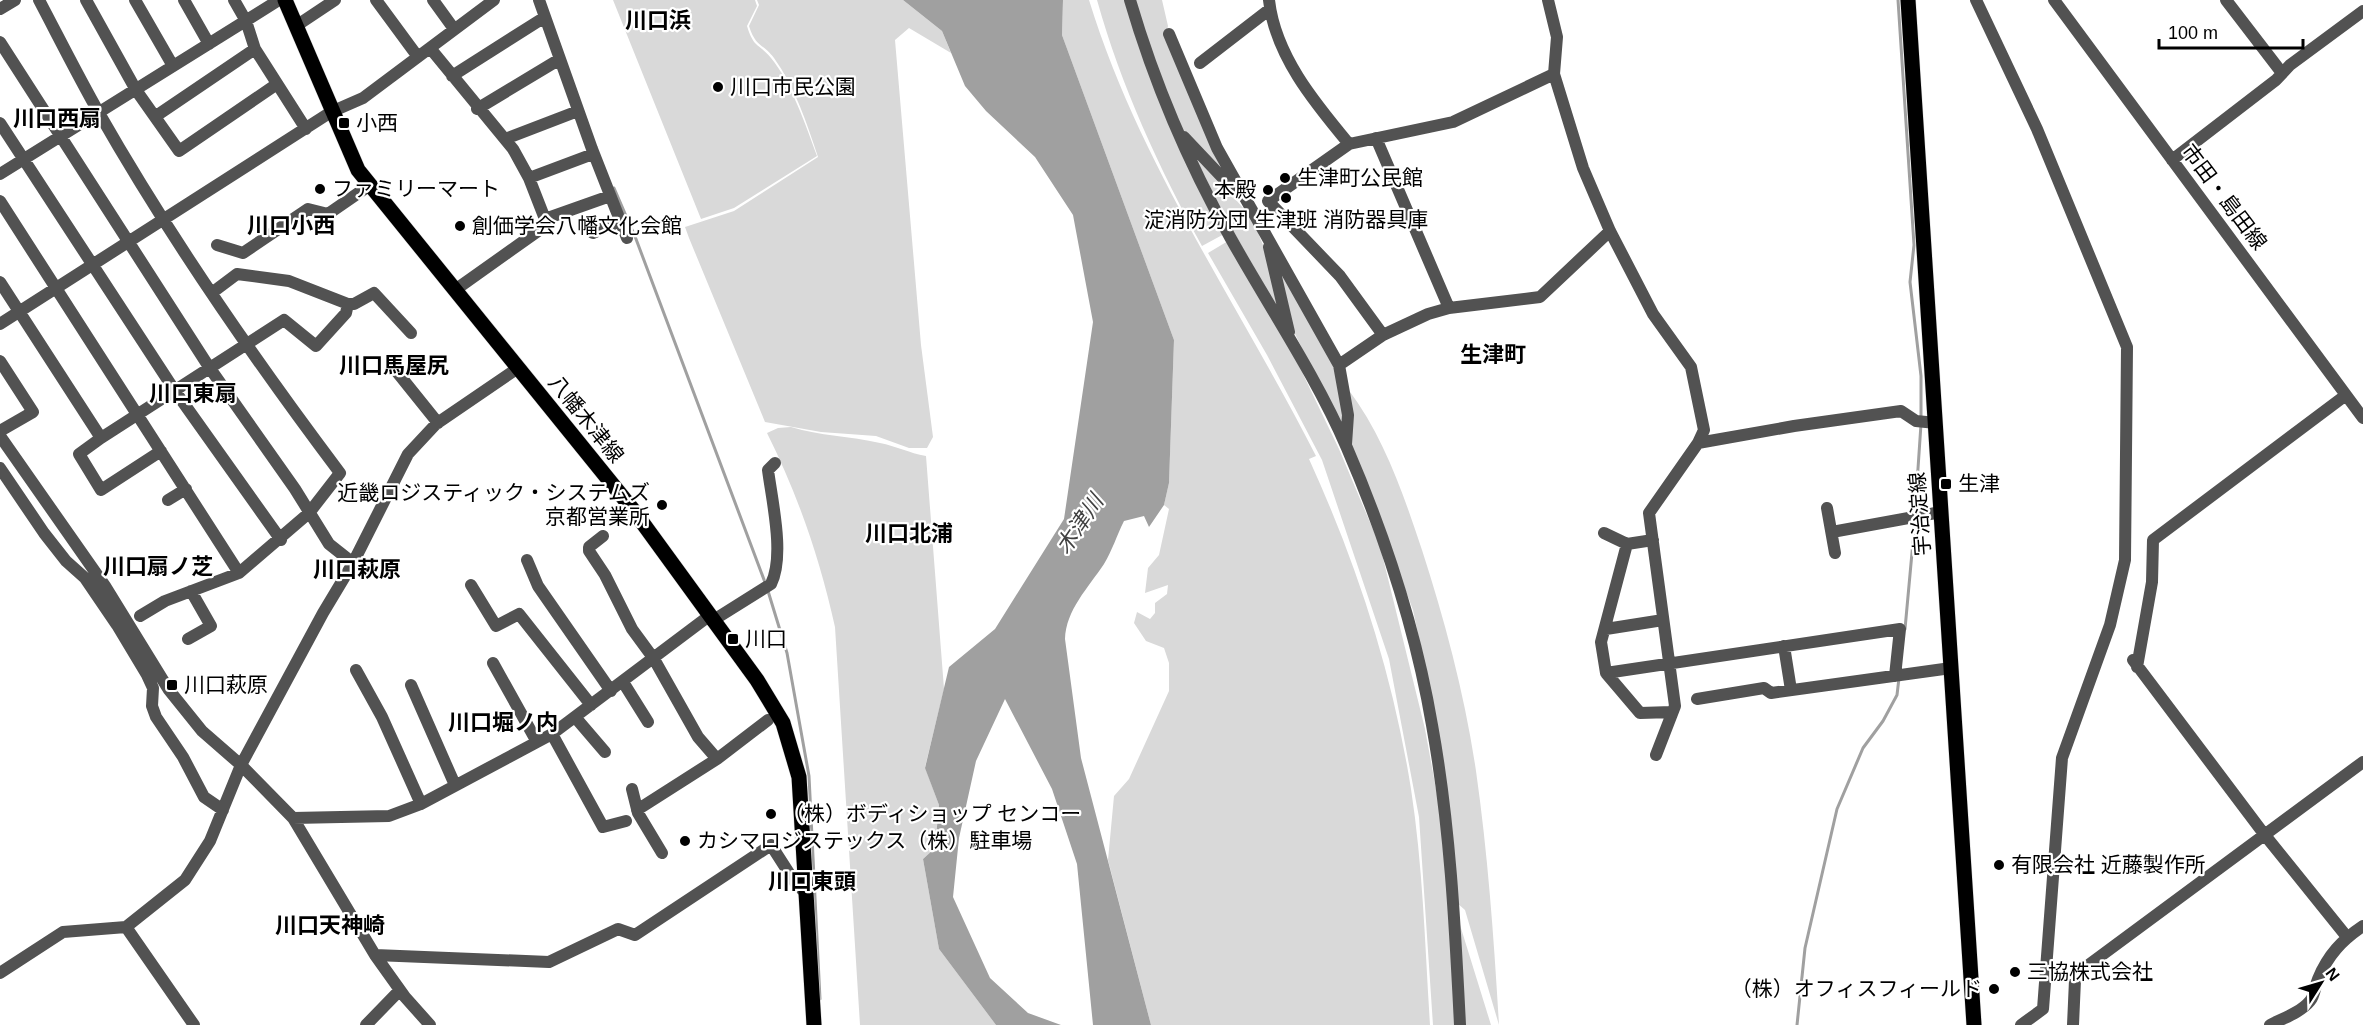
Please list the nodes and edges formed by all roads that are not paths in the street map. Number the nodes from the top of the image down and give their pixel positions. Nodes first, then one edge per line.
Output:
1 (15, 0) edge
2 (39, 0) edge
3 (86, 0) edge
4 (135, 0) edge
5 (184, 0) edge
6 (234, 0) edge
7 (279, 0) edge
8 (285, 0) edge
9 (335, 0) edge
10 (376, 0) edge
11 (434, 0) edge
12 (493, 0) edge
13 (539, 0) edge
14 (1130, 0) edge
15 (1548, 0) edge
16 (1908, 0) edge
17 (1976, 0) edge
18 (2054, 0) edge
19 (2226, 0) edge
20 (1269, 4) edge
21 (0, 9) edge
22 (2363, 11) edge
23 (545, 17) junction
24 (246, 21) junction
25 (296, 26) junction
26 (454, 29) junction
27 (1169, 34) dead end
28 (0, 42) edge
29 (209, 44) junction
30 (430, 48) junction
31 (255, 49) junction
32 (418, 57) junction
33 (560, 59) junction
34 (1200, 63) dead end
35 (173, 66) junction
36 (2282, 73) junction
37 (1554, 74) junction
38 (452, 76) junction
39 (277, 84) junction
40 (136, 90) junction
41 (477, 109) junction
42 (578, 111) junction
43 (331, 112) junction
44 (99, 113) junction
45 (156, 116) junction
46 (0, 123) edge
47 (306, 129) junction
48 (1177, 132) junction
49 (61, 135) junction
50 (1376, 138) junction
51 (505, 139) junction
52 (1349, 144) junction
53 (594, 154) junction
54 (22, 159) junction
55 (2172, 160) junction
56 (0, 174) edge
57 (529, 178) junction
58 (370, 185) junction
59 (610, 196) junction
60 (0, 201) edge
61 (1268, 201) junction
62 (165, 219) junction
63 (545, 219) junction
64 (1258, 220) junction
65 (620, 221) junction
66 (1610, 231) junction
67 (594, 233) dead end
68 (627, 238) dead end
69 (129, 243) junction
70 (217, 245) dead end
71 (92, 265) junction
72 (0, 282) edge
73 (57, 289) junction
74 (455, 290) junction
75 (213, 292) junction
76 (348, 304) junction
77 (1449, 308) junction
78 (19, 312) junction
79 (0, 324) edge
80 (411, 333) dead end
81 (1383, 335) junction
82 (1289, 337) junction
83 (246, 342) junction
84 (0, 361) edge
85 (1338, 366) junction
86 (210, 368) junction
87 (519, 368) junction
88 (397, 372) dead end
89 (175, 391) junction
90 (2346, 395) junction
91 (138, 414) junction
92 (2363, 418) edge
93 (438, 423) junction
94 (1936, 423) junction
95 (0, 431) edge
96 (0, 436) edge
97 (101, 438) junction
98 (1698, 443) junction
99 (1346, 446) junction
100 (161, 451) junction
101 (775, 463) dead end
102 (0, 468) edge
103 (186, 489) junction
104 (168, 500) dead end
105 (1827, 508) dead end
106 (1941, 512) junction
107 (309, 513) junction
108 (1832, 531) junction
109 (1604, 533) dead end
110 (603, 536) dead end
111 (280, 540) junction
112 (1653, 540) junction
113 (1627, 544) junction
114 (1835, 553) dead end
115 (527, 560) dead end
116 (353, 563) junction
117 (239, 573) junction
118 (471, 585) dead end
119 (191, 591) junction
120 (140, 616) dead end
121 (711, 619) junction
122 (1663, 620) junction
123 (1606, 629) junction
124 (188, 639) dead end
125 (1784, 646) junction
126 (654, 659) junction
127 (494, 663) dead end
128 (1669, 663) junction
129 (1952, 668) junction
130 (356, 670) dead end
131 (1606, 673) junction
132 (1895, 676) junction
133 (623, 682) junction
134 (411, 686) dead end
135 (1791, 690) junction
136 (611, 691) junction
137 (1697, 699) dead end
138 (591, 705) junction
139 (1672, 712) junction
140 (575, 717) junction
141 (768, 720) dead end
142 (648, 722) dead end
143 (552, 734) junction
144 (537, 742) junction
145 (605, 752) dead end
146 (1656, 755) dead end
147 (717, 759) junction
148 (2363, 762) edge
149 (241, 765) junction
150 (455, 785) junction
151 (632, 789) dead end
152 (421, 804) junction
153 (223, 810) junction
154 (637, 811) junction
155 (293, 818) junction
156 (626, 821) junction
157 (2264, 834) junction
158 (605, 835) dead end
159 (662, 853) dead end
160 (806, 893) junction
161 (2363, 926) edge
162 (126, 927) junction
163 (2347, 937) junction
164 (375, 955) junction
165 (0, 973) edge
166 (400, 990) junction
167 (2286, 1022) edge
168 (194, 1025) edge
169 (366, 1025) edge
170 (430, 1025) edge
171 (814, 1025) edge
172 (1460, 1025) edge
173 (1974, 1025) edge
174 (2021, 1025) edge
175 (2073, 1025) edge
176 (2271, 1025) edge

1 - 21 street
2 - 44 street
3 - 40 street
4 - 35 street
5 - 29 street
6 - 24 street
7 - 24 street
8 - 25 main road, 八幡木津線
9 - 25 street
10 - 32 street
11 - 26 street
12 - 26 street
13 - 23 street
14 - 48 street
15 - 37 street
16 - 94 main road, 宇治淀線
17 - 174 street
18 - 55 street, 市田・島田線
19 - 36 street
20 - 34 street
20 - 52 street
22 - 36 street
23 - 33 street
23 - 38 street
24 - 29 street
24 - 31 street
25 - 43 main road, 八幡木津線
26 - 30 street
27 - 64 street
28 - 49 street
29 - 35 street
30 - 32 street
30 - 38 street
31 - 39 street
31 - 45 street
32 - 43 street
33 - 41 street
33 - 42 street
35 - 40 street
36 - 55 street
37 - 50 street
37 - 66 street
38 - 41 street
39 - 45 street
39 - 47 street
40 - 44 street
40 - 45 street
41 - 51 street
42 - 51 street
42 - 53 street
43 - 47 street
43 - 58 main road, 八幡木津線
44 - 49 street
44 - 62 street
46 - 54 street
47 - 62 street
48 - 64 street
48 - 82 street
49 - 54 street
49 - 69 street
50 - 52 street
50 - 77 street
51 - 57 street
52 - 61 street
53 - 57 street
53 - 59 street
54 - 56 street
54 - 71 street
55 - 90 street, 市田・島田線
57 - 63 street
58 - 70 street
58 - 74 main road, 八幡木津線
59 - 63 street
59 - 65 street
60 - 73 street
61 - 64 street
61 - 81 street
62 - 69 street
62 - 75 street
63 - 74 street
64 - 82 street
64 - 85 street
65 - 67 street
65 - 68 street
66 - 77 street
66 - 98 street
69 - 71 street
69 - 86 street
71 - 73 street
71 - 89 street
72 - 78 street
73 - 78 street
73 - 91 street
74 - 87 main road, 八幡木津線
75 - 76 street
75 - 83 street
76 - 80 street
76 - 83 street
77 - 81 street
78 - 79 street
78 - 97 street
81 - 85 street
82 - 99 street
83 - 86 street
83 - 107 street
84 - 95 street
85 - 99 street
86 - 89 street
86 - 107 street
87 - 93 street
87 - 121 main road, 八幡木津線
88 - 93 street
89 - 91 street
89 - 111 street
90 - 92 street, 市田・島田線
90 - 157 street
91 - 97 street
91 - 100 street
93 - 116 street
94 - 98 street
94 - 106 main road, 宇治淀線
96 - 149 street
97 - 100 street
98 - 112 street
99 - 172 street
100 - 103 street
101 - 121 street
102 - 153 street
103 - 104 street
103 - 117 street
105 - 108 street
106 - 108 street
106 - 129 main road, 宇治淀線
107 - 111 street
107 - 116 street
108 - 114 street
109 - 113 street
110 - 126 street
111 - 117 street
112 - 113 street
112 - 122 street
113 - 123 street
115 - 136 street
116 - 149 street
117 - 119 street
118 - 138 street
119 - 120 street
119 - 124 street
121 - 126 street
121 - 160 main road, 八幡木津線
122 - 123 street
122 - 128 street
123 - 131 street
125 - 128 street
125 - 132 street
125 - 135 street
126 - 133 street
126 - 147 street
127 - 144 street
128 - 131 street
128 - 139 street
129 - 132 street
129 - 173 main road, 宇治淀線
130 - 152 street
131 - 139 street
132 - 135 street
133 - 136 street
133 - 142 street
134 - 150 street
135 - 137 street
136 - 138 street
138 - 140 street
139 - 146 street
140 - 143 street
140 - 145 street
141 - 147 street
143 - 144 street
143 - 156 street
144 - 150 street
147 - 154 street
148 - 157 street
149 - 153 street
149 - 155 street
150 - 152 street
151 - 154 street
152 - 155 street
153 - 162 street
154 - 156 street
154 - 159 street
155 - 164 street
156 - 158 street
157 - 163 street
157 - 175 street
160 - 164 street
160 - 171 main road, 八幡木津線
161 - 163 street
162 - 165 street
162 - 168 street
163 - 167 street
164 - 166 street
166 - 169 street
166 - 170 street
167 - 176 street

